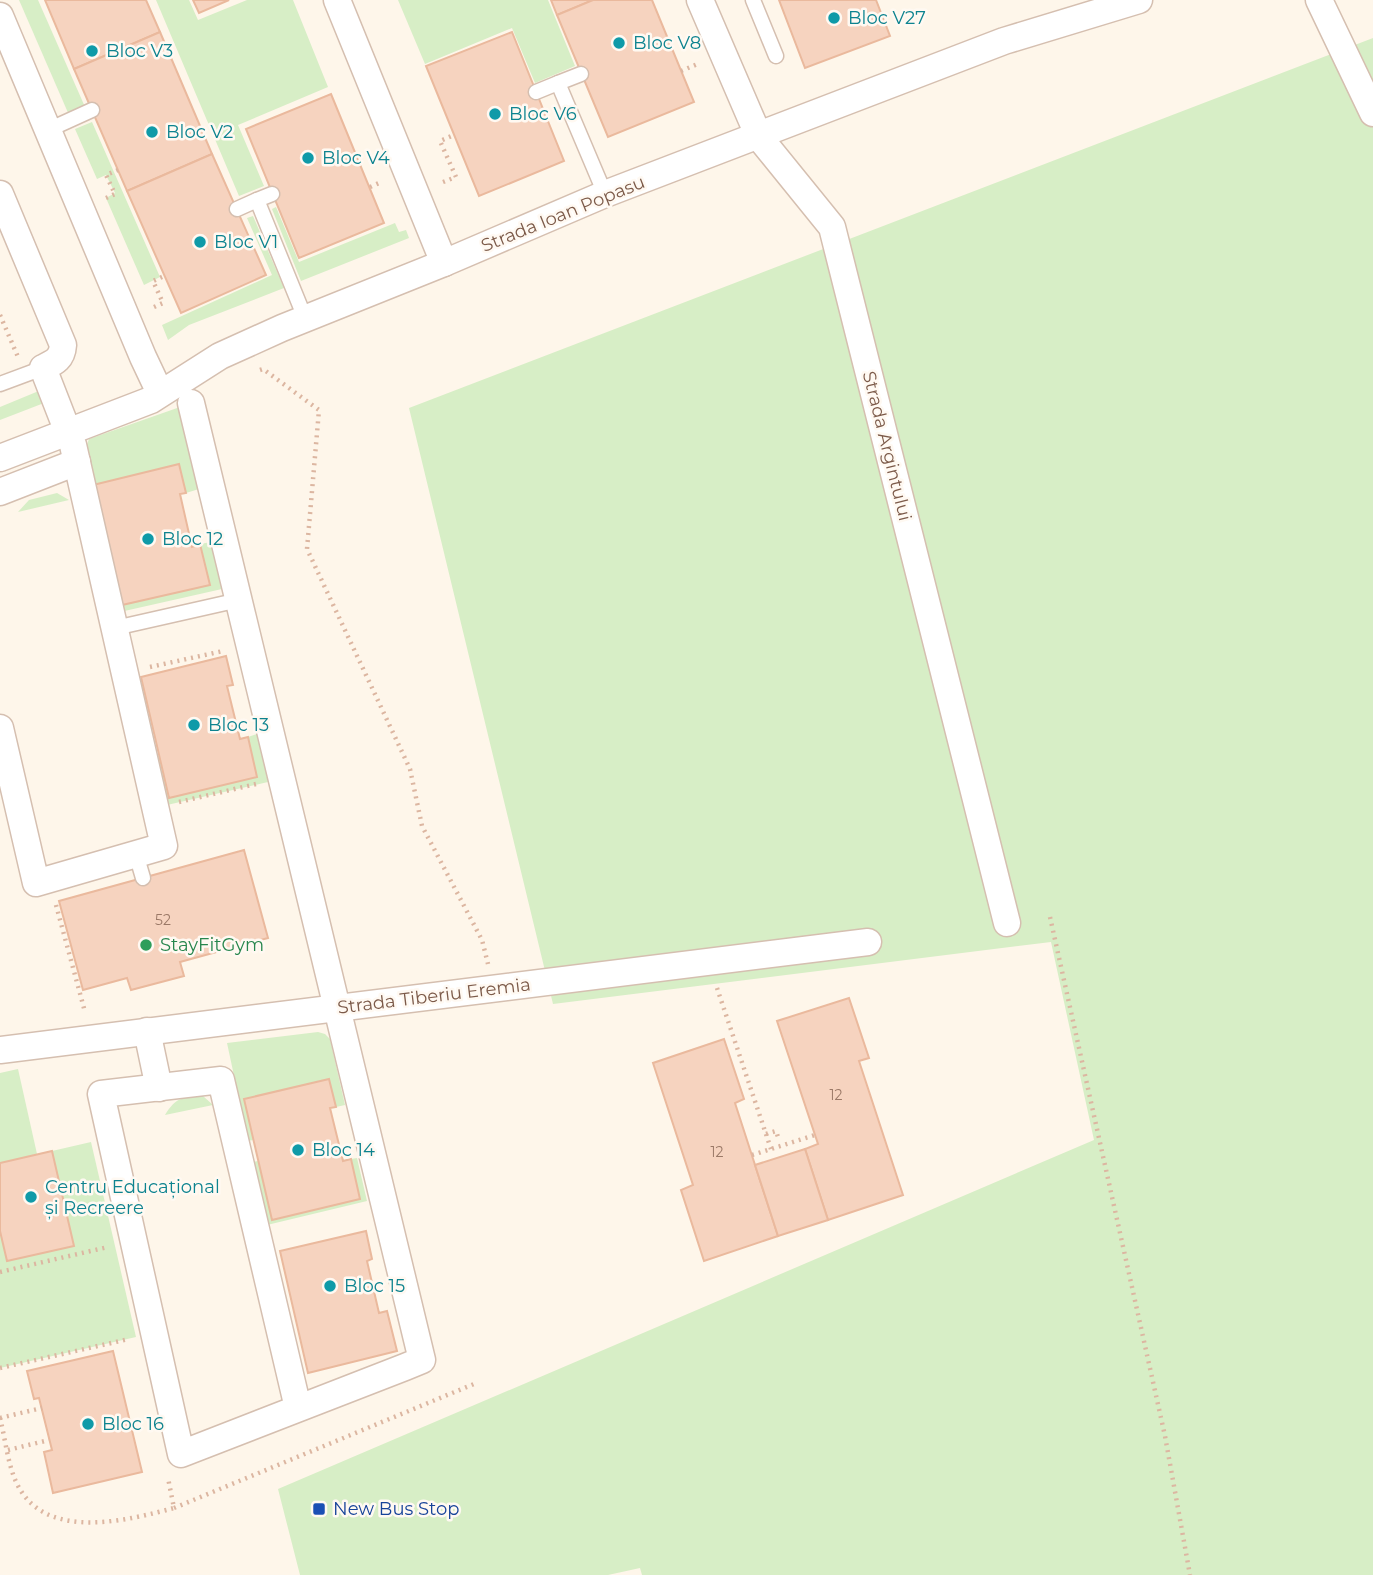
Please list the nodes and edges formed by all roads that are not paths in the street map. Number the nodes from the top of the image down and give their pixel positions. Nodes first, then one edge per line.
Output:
1 (337, 0) edge
2 (700, 0) edge
3 (753, 0) edge
4 (1139, 0) edge
5 (1319, 0) edge
6 (0, 16) edge
7 (776, 55) dead end
8 (581, 74) dead end
9 (558, 83) junction
10 (536, 92) dead end
11 (92, 110) dead end
12 (1373, 113) edge
13 (48, 130) junction
14 (759, 137) junction
15 (0, 194) edge
16 (272, 194) dead end
17 (606, 194) junction
18 (257, 200) junction
19 (237, 209) dead end
20 (444, 263) junction
21 (305, 318) junction
22 (34, 371) junction
23 (0, 384) edge
24 (160, 393) junction
25 (191, 402) dead end
26 (68, 431) junction
27 (0, 458) edge
28 (77, 462) junction
29 (0, 492) edge
30 (239, 600) junction
31 (114, 628) junction
32 (0, 728) edge
33 (1007, 923) dead end
34 (868, 942) dead end
35 (338, 1008) junction
36 (147, 1031) junction
37 (0, 1050) edge
38 (159, 1088) junction
39 (298, 1408) junction

1 - 20 street
2 - 14 street, Strada Argintului
3 - 7 lane
4 - 14 street, Strada Ioan Popasu
5 - 12 street
6 - 13 street
8 - 9 lane
9 - 10 lane
9 - 17 lane
11 - 13 lane
13 - 24 street
14 - 17 street, Strada Ioan Popasu
14 - 33 street, Strada Argintului
15 - 22 street
16 - 18 lane
17 - 20 street, Strada Ioan Popasu
18 - 19 lane
18 - 21 lane
20 - 21 street, Strada Ioan Popasu
21 - 24 street, Strada Ioan Popasu
22 - 23 lane
22 - 26 street
24 - 26 street, Strada Ioan Popasu
25 - 30 street
26 - 27 street, Strada Ioan Popasu
26 - 28 street
28 - 29 street
28 - 31 street
30 - 31 lane
30 - 35 street
31 - 32 street
34 - 35 street, Strada Tiberiu Eremia
35 - 36 street, Strada Tiberiu Eremia
35 - 39 street
36 - 37 street, Strada Tiberiu Eremia
36 - 38 street
38 - 39 street
38 - 39 street

